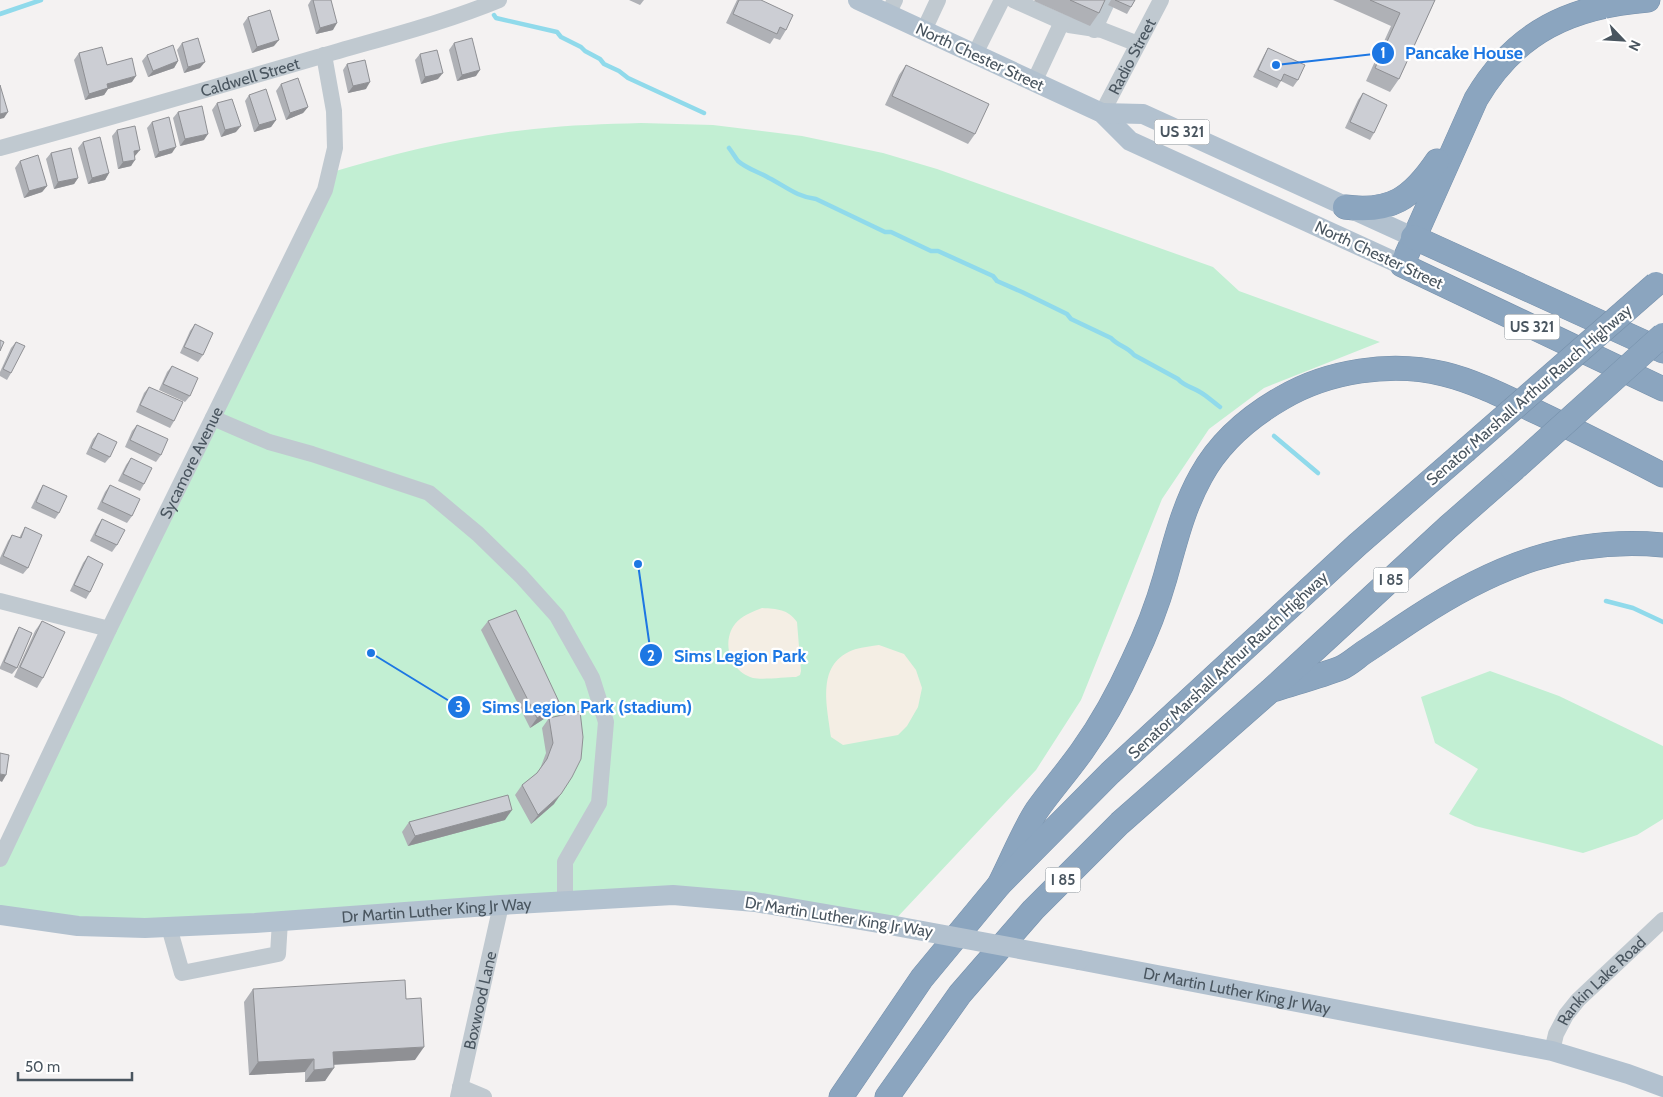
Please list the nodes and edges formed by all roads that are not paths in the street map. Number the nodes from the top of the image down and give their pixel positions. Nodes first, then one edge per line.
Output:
1 (499, 0) edge
2 (858, 0) edge
3 (938, 0) edge
4 (1002, 0) edge
5 (1012, 0) edge
6 (1108, 0) edge
7 (1161, 0) edge
8 (1648, 0) edge
9 (891, 7) edge
10 (1067, 22) junction
11 (924, 30) junction
12 (1094, 30) junction
13 (1138, 44) junction
14 (975, 54) junction
15 (324, 56) junction
16 (1034, 82) junction
17 (1102, 113) junction
18 (1468, 117) junction
19 (0, 148) edge
20 (1345, 207) junction
21 (1414, 237) junction
22 (1402, 265) junction
23 (1660, 281) edge
24 (1663, 335) edge
25 (1663, 351) edge
26 (1663, 389) edge
27 (213, 418) junction
28 (1663, 476) edge
29 (1663, 545) edge
30 (0, 601) edge
31 (109, 629) junction
32 (1270, 691) junction
33 (0, 859) edge
34 (999, 885) junction
35 (565, 902) junction
36 (502, 905) junction
37 (0, 915) edge
38 (1663, 920) edge
39 (280, 921) junction
40 (169, 927) junction
41 (1552, 1051) junction
42 (1663, 1087) edge
43 (459, 1092) edge
44 (484, 1097) edge
45 (841, 1097) edge
46 (887, 1097) edge

1 - 15 street, Caldwell Street
2 - 9 main road, North Chester Street / US 321
3 - 11 street
4 - 14 street
5 - 10 street
6 - 12 street
7 - 13 street, Radio Street
8 - 18 highway
9 - 11 main road, North Chester Street / US 321
10 - 12 street
10 - 16 street
11 - 14 main road, North Chester Street / US 321
12 - 13 street
13 - 17 street, Radio Street
14 - 16 main road, North Chester Street / US 321
15 - 19 street, Caldwell Street
15 - 27 street, Sycamore Avenue
16 - 17 main road, North Chester Street / US 321
17 - 20 main road, North Chester Street / US 321
17 - 22 main road, North Chester Street / US 321
18 - 20 highway
18 - 21 highway
20 - 21 main road, North Chester Street / US 321
21 - 22 highway
21 - 25 highway, North Chester Street / US 321
22 - 26 highway, North Chester Street / US 321
23 - 34 highway, Senator Marshall Arthur Rauch Highway / I 85, bridge
24 - 32 highway, I 85, bridge
27 - 31 street, Sycamore Avenue
27 - 35 street
28 - 34 highway
29 - 32 highway
30 - 31 street
31 - 33 street, Sycamore Avenue
32 - 46 highway, I 85
34 - 45 highway, Senator Marshall Arthur Rauch Highway / I 85
35 - 36 main road, Dr Martin Luther King Jr Way
35 - 41 main road, Dr Martin Luther King Jr Way, bridge
36 - 39 main road, Dr Martin Luther King Jr Way
36 - 43 street, Boxwood Lane
37 - 40 main road, Dr Martin Luther King Jr Way
38 - 41 street, Rankin Lake Road
39 - 40 main road, Dr Martin Luther King Jr Way
39 - 40 street
41 - 42 main road, Dr Martin Luther King Jr Way
43 - 44 street

